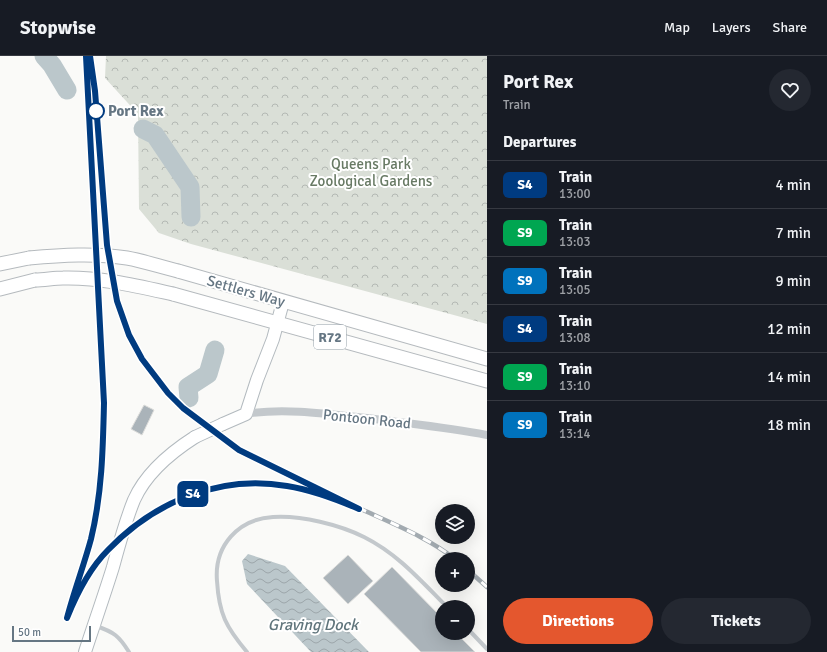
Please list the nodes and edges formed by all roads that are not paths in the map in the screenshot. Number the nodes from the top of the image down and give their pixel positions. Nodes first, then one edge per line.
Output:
1 (0, 264) edge
2 (0, 289) edge
3 (283, 302) junction
4 (278, 323) junction
5 (487, 359) edge
6 (487, 381) edge
7 (246, 414) junction
8 (487, 436) edge
9 (440, 600) edge
10 (94, 625) junction
11 (475, 636) edge
12 (487, 649) edge
13 (126, 651) edge
14 (85, 652) edge
15 (247, 652) edge

1 - 3 main road, Settlers Way / R72, bridge
2 - 4 main road, Settlers Way / R72, bridge
3 - 4 street
3 - 5 main road, Settlers Way / R72
4 - 6 main road, Settlers Way / R72
4 - 7 street
7 - 8 street, Pontoon Road
7 - 10 street, Pontoon Road, bridge
9 - 15 lane
10 - 13 lane
10 - 14 street, Pontoon Road
11 - 12 lane

